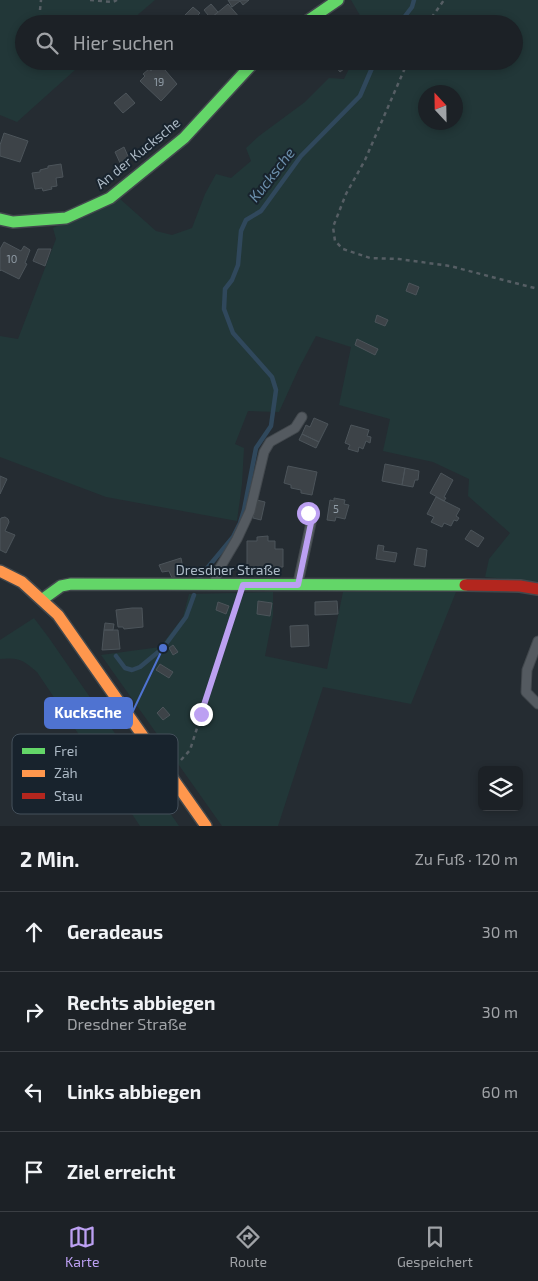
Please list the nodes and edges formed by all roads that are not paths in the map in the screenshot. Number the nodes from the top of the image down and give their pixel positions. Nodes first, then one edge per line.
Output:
1 (338, 0) edge
2 (316, 15) edge
3 (247, 70) edge
4 (0, 219) edge
5 (302, 416) dead end
6 (308, 513) dead end
7 (0, 571) edge
8 (214, 585) junction
9 (298, 585) junction
10 (538, 589) edge
11 (43, 599) junction
12 (538, 641) edge
13 (538, 704) edge
14 (142, 734) edge
15 (178, 786) edge
16 (206, 826) edge

1 - 2 street
3 - 4 street, An der Kucksche
5 - 8 lane
6 - 9 lane
7 - 11 street
8 - 9 street, Dresdner Straße
8 - 11 street, Dresdner Straße
9 - 10 street, Dresdner Straße
11 - 14 street
12 - 13 lane
15 - 16 street

